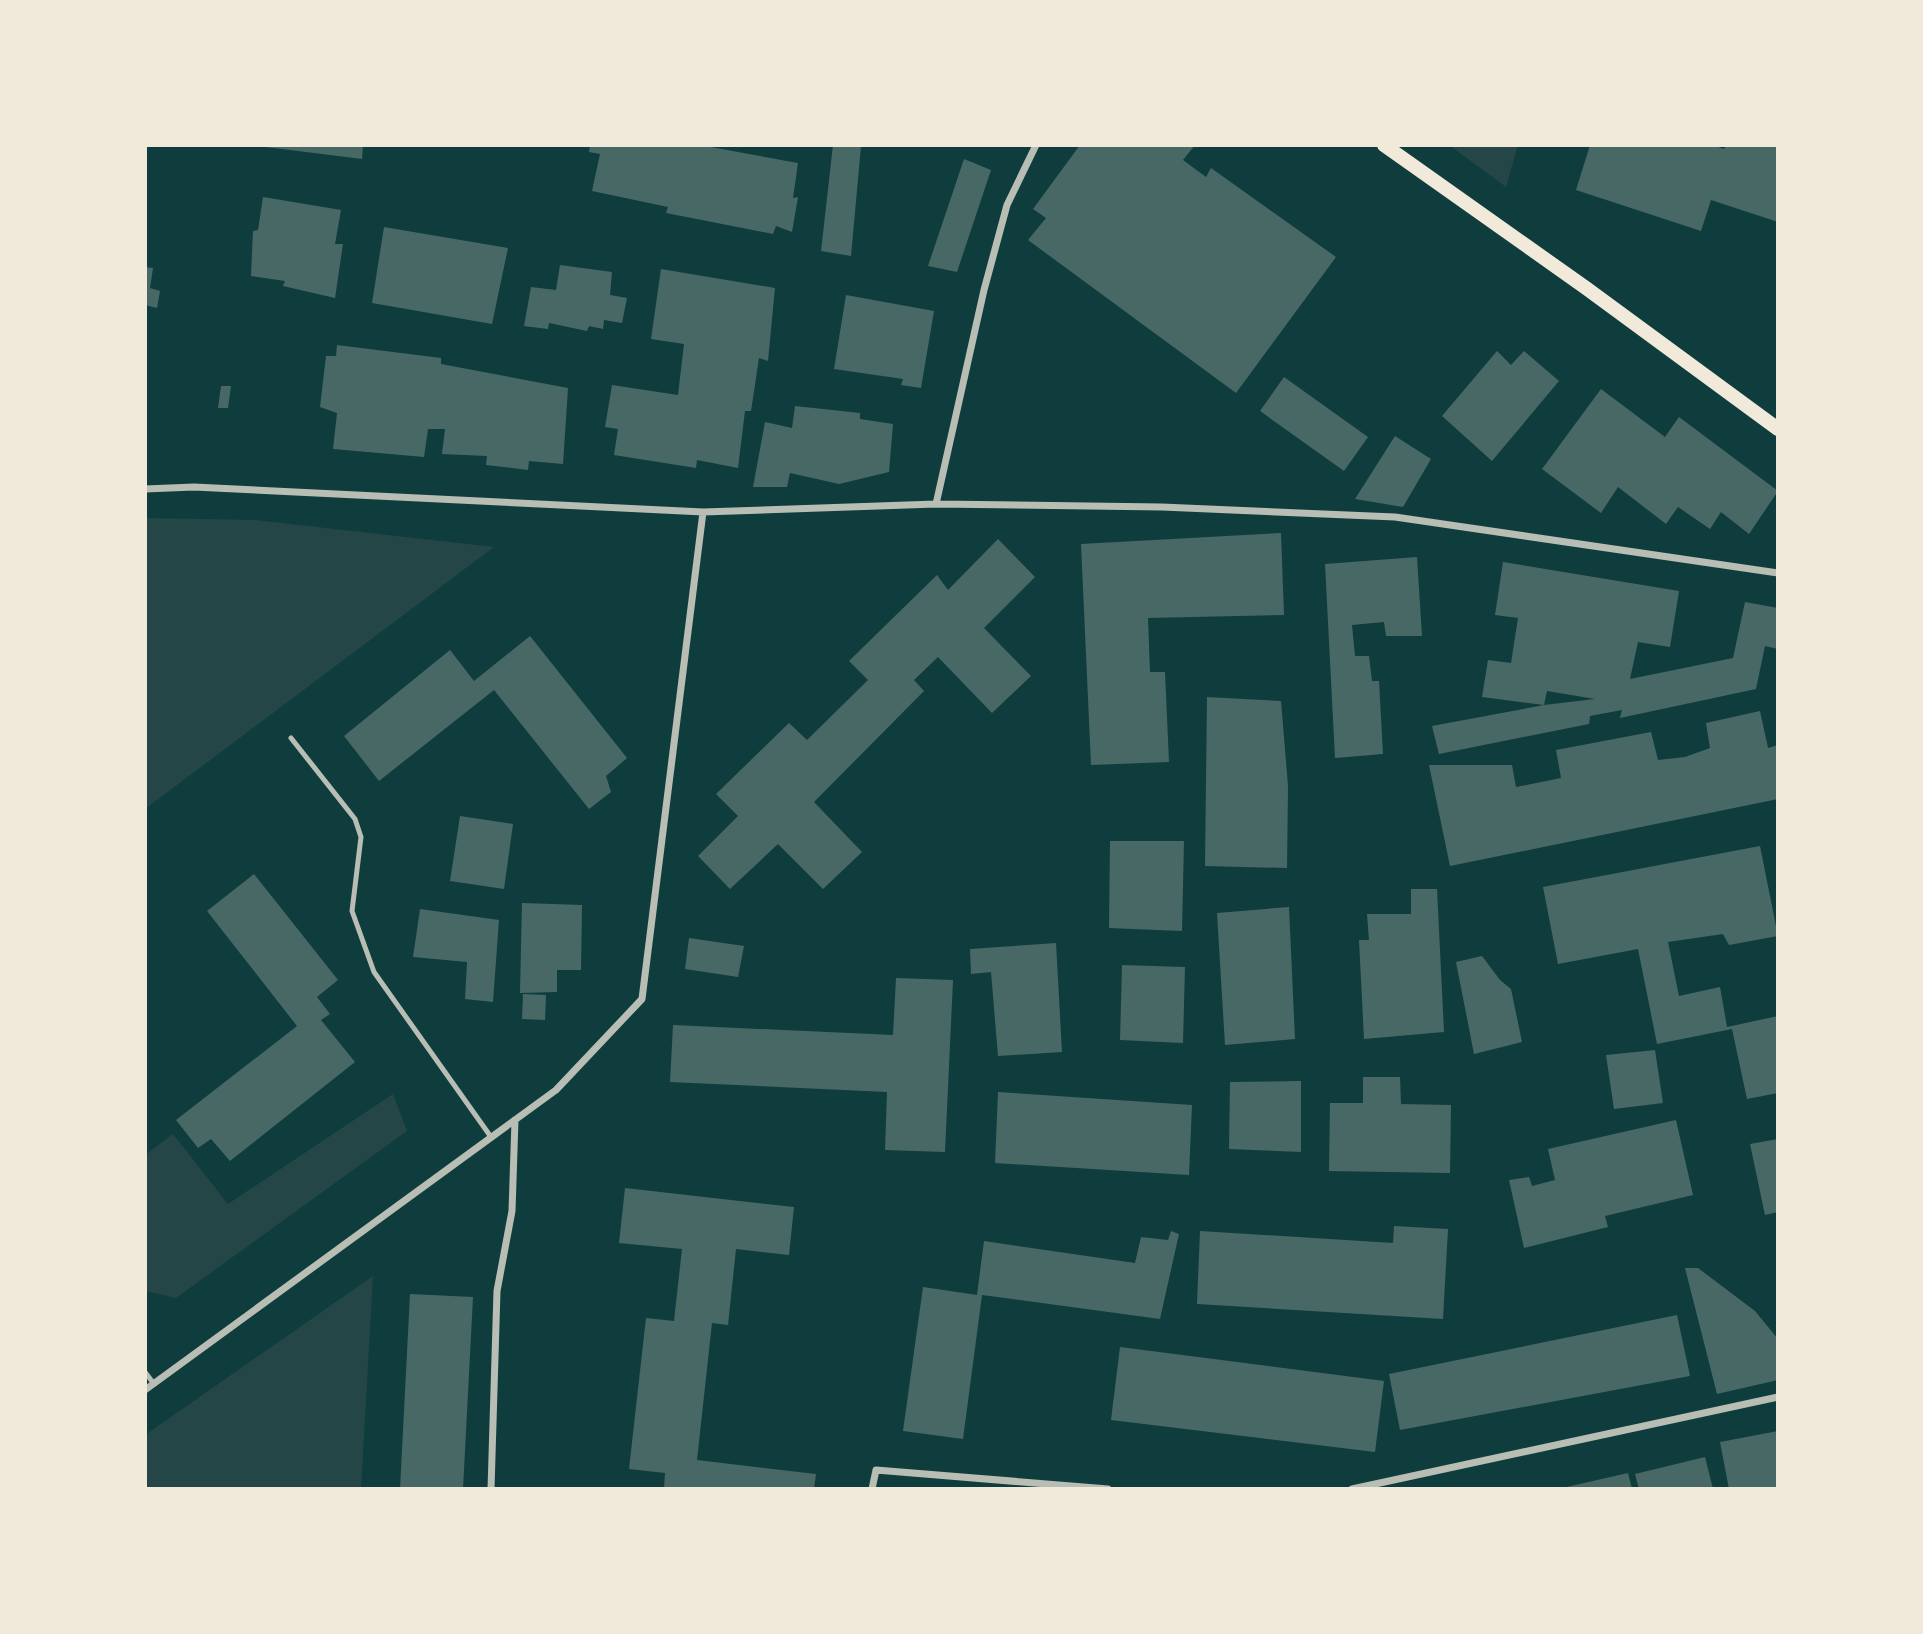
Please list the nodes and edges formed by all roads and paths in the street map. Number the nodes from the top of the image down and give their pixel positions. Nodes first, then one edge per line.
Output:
1 (1036, 145) edge
2 (1384, 145) edge
3 (1778, 429) edge
4 (145, 489) edge
5 (936, 504) junction
6 (703, 512) junction
7 (1778, 573) edge
8 (291, 738) dead end
9 (515, 1120) junction
10 (491, 1137) junction
11 (145, 1372) edge
12 (154, 1384) junction
13 (145, 1390) edge
14 (1778, 1397) edge
15 (491, 1489) edge
16 (872, 1489) edge
17 (1108, 1489) edge
18 (1352, 1489) edge

1 - 5 street
2 - 3 main road
4 - 6 street
5 - 6 street
5 - 7 street
6 - 9 street
8 - 10 lane
9 - 10 street
9 - 15 street
10 - 12 street
11 - 12 lane
12 - 13 street
14 - 18 street
16 - 17 street

